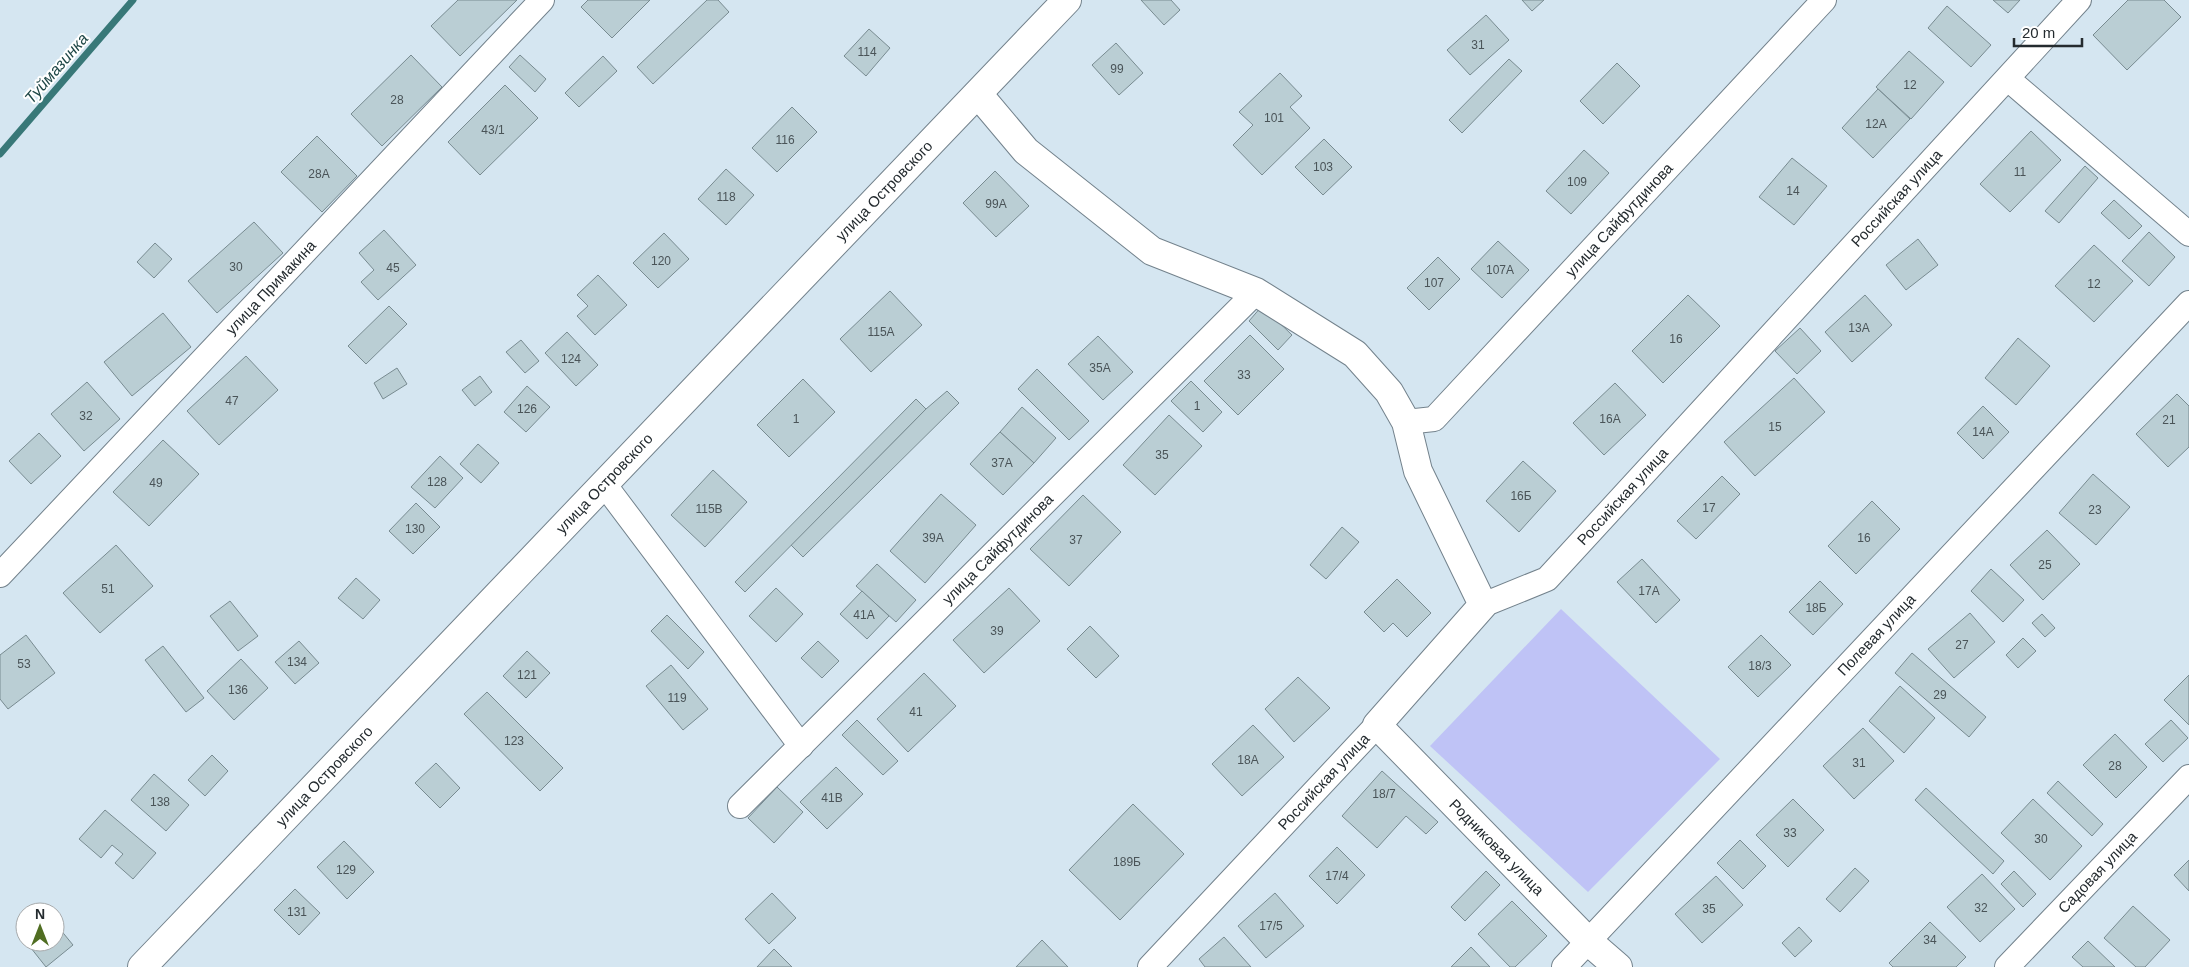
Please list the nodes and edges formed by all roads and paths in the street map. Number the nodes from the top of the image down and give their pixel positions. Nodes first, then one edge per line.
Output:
1 (542, 0) edge
2 (1067, 0) edge
3 (1824, 0) edge
4 (2079, 0) edge
5 (2008, 79) junction
6 (978, 94) junction
7 (2189, 234) edge
8 (1256, 292) junction
9 (2189, 303) edge
10 (1406, 422) junction
11 (604, 484) junction
12 (0, 575) edge
13 (1482, 605) junction
14 (1377, 725) junction
15 (802, 746) junction
16 (2189, 777) edge
17 (740, 806) dead end
18 (1588, 942) junction
19 (142, 967) edge
20 (1150, 967) edge
21 (1564, 967) edge
22 (1618, 967) edge
23 (2007, 967) edge

1 - 12 street, улица Примакина
2 - 6 main road, улица Островского
3 - 10 street, улица Сайфутдинова
4 - 5 street, Российская улица
5 - 7 street
5 - 13 street, Российская улица
6 - 8 main road
6 - 11 main road, улица Островского
8 - 10 main road
8 - 15 street, улица Сайфутдинова
9 - 18 street, Полевая улица
10 - 13 main road
11 - 15 street
11 - 19 main road, улица Островского
13 - 14 main road, Российская улица
14 - 18 main road, Родниковая улица
14 - 20 street, Российская улица
15 - 17 street, улица Сайфутдинова
16 - 23 street, Садовая улица
18 - 21 street, Полевая улица
18 - 22 main road, Родниковая улица

